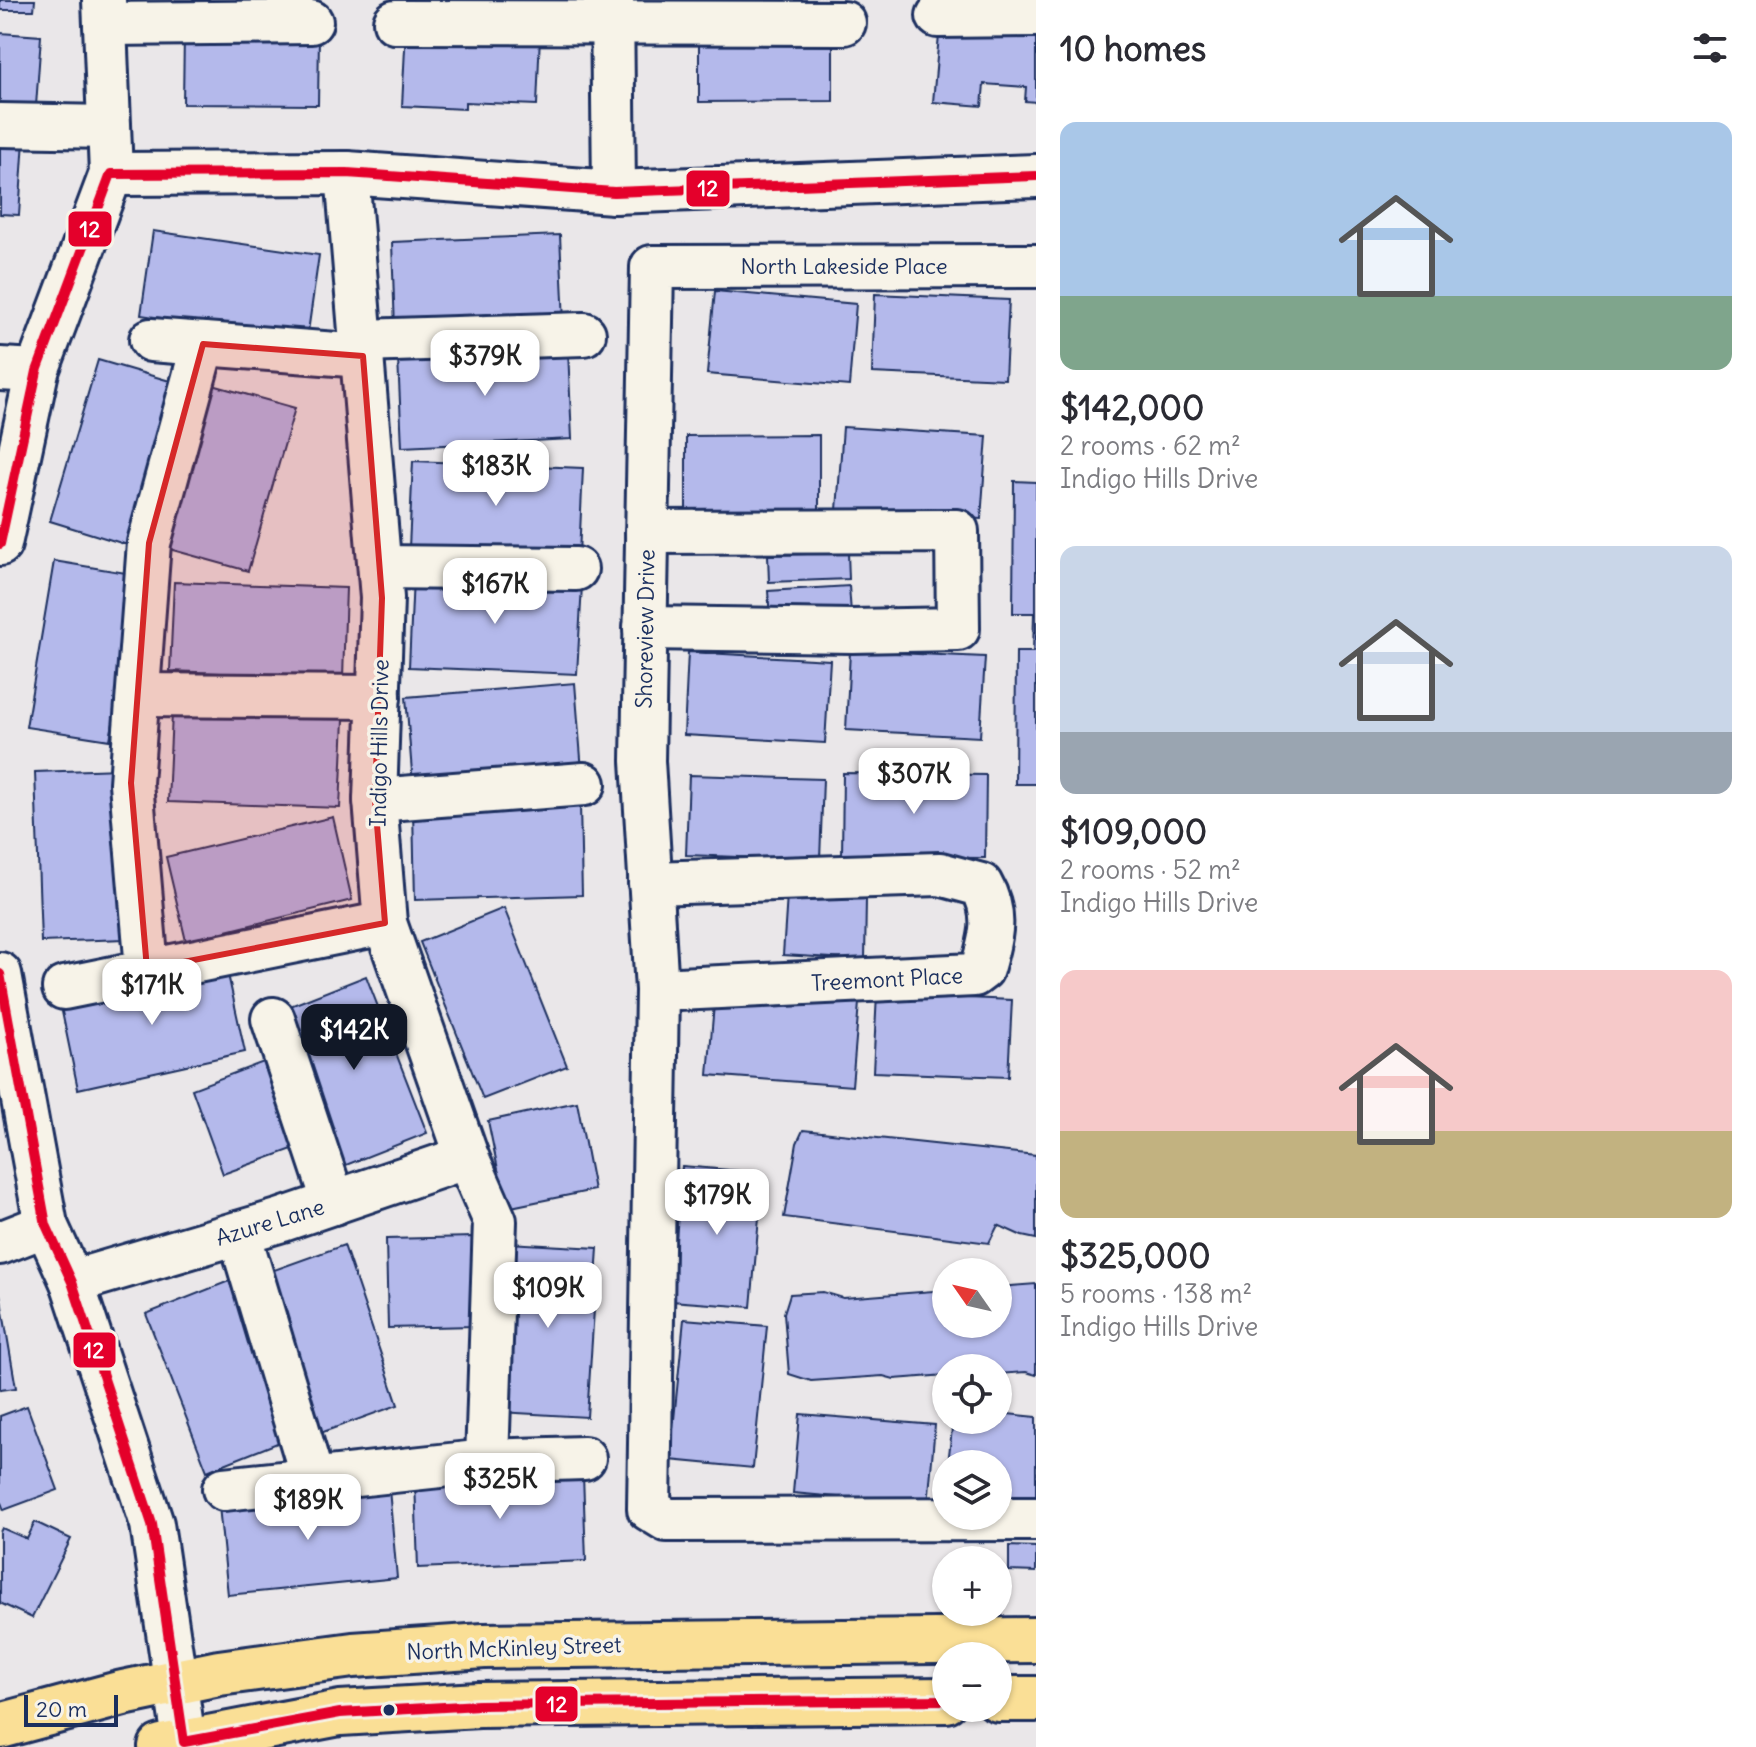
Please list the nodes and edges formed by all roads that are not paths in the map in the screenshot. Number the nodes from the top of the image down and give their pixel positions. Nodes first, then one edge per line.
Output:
1 (612, 11) edge
2 (104, 12) edge
3 (1036, 15) edge
4 (938, 16) dead end
5 (311, 22) dead end
6 (395, 22) dead end
7 (844, 23) dead end
8 (0, 125) edge
9 (109, 127) junction
10 (347, 173) junction
11 (111, 174) junction
12 (1036, 176) edge
13 (614, 192) junction
14 (1036, 266) edge
15 (652, 267) joint
16 (584, 334) dead end
17 (151, 340) dead end
18 (203, 344) junction
19 (363, 348) junction
20 (18, 370) edge
21 (647, 532) junction
22 (0, 544) edge
23 (380, 567) junction
24 (576, 569) dead end
25 (645, 628) junction
26 (138, 695) junction
27 (379, 697) junction
28 (584, 784) dead end
29 (375, 800) junction
30 (650, 883) junction
31 (385, 923) junction
32 (147, 969) junction
33 (0, 974) edge
34 (64, 988) dead end
35 (657, 990) junction
36 (273, 1019) dead end
37 (467, 1157) junction
38 (334, 1203) junction
39 (46, 1225) junction
40 (239, 1233) junction
41 (0, 1243) edge
42 (72, 1282) junction
43 (584, 1458) dead end
44 (487, 1461) junction
45 (313, 1480) junction
46 (224, 1489) dead end
47 (1036, 1519) edge
48 (1036, 1640) edge
49 (175, 1682) junction
50 (1012, 1699) edge
51 (1036, 1699) edge
52 (932, 1700) edge
53 (0, 1726) edge
54 (177, 1745) edge

1 - 6 street
1 - 7 street
1 - 13 street
2 - 5 street
2 - 9 street
3 - 4 street
8 - 9 street
9 - 11 street
10 - 11 street
10 - 13 street
10 - 19 street, Indigo Hills Drive
11 - 20 street
12 - 13 street
14 - 15 street, North Lakeside Place
15 - 21 street, Shoreview Drive
16 - 19 street
17 - 18 street
18 - 19 street
18 - 26 street
19 - 23 street, Indigo Hills Drive
20 - 22 street
21 - 25 street, Shoreview Drive
21 - 25 street
23 - 24 street
23 - 27 street, Indigo Hills Drive
25 - 30 street, Shoreview Drive
26 - 27 street
26 - 32 street
27 - 29 street, Indigo Hills Drive
28 - 29 street
29 - 31 street, Indigo Hills Drive
30 - 35 street, Shoreview Drive
30 - 35 street, Treemont Place
31 - 32 street
31 - 37 street, Indigo Hills Drive
32 - 34 street
33 - 39 street
35 - 47 street, Shoreview Drive
36 - 38 street
37 - 38 street, Azure Lane
37 - 44 street, Indigo Hills Drive
38 - 40 street, Azure Lane
39 - 41 street
39 - 42 street
40 - 42 street, Azure Lane
40 - 45 street
42 - 49 street
43 - 44 street
44 - 45 street
45 - 46 street
48 - 49 main road, North McKinley Street
49 - 53 main road, North McKinley Street
49 - 54 street
50 - 51 main road
52 - 54 main road

